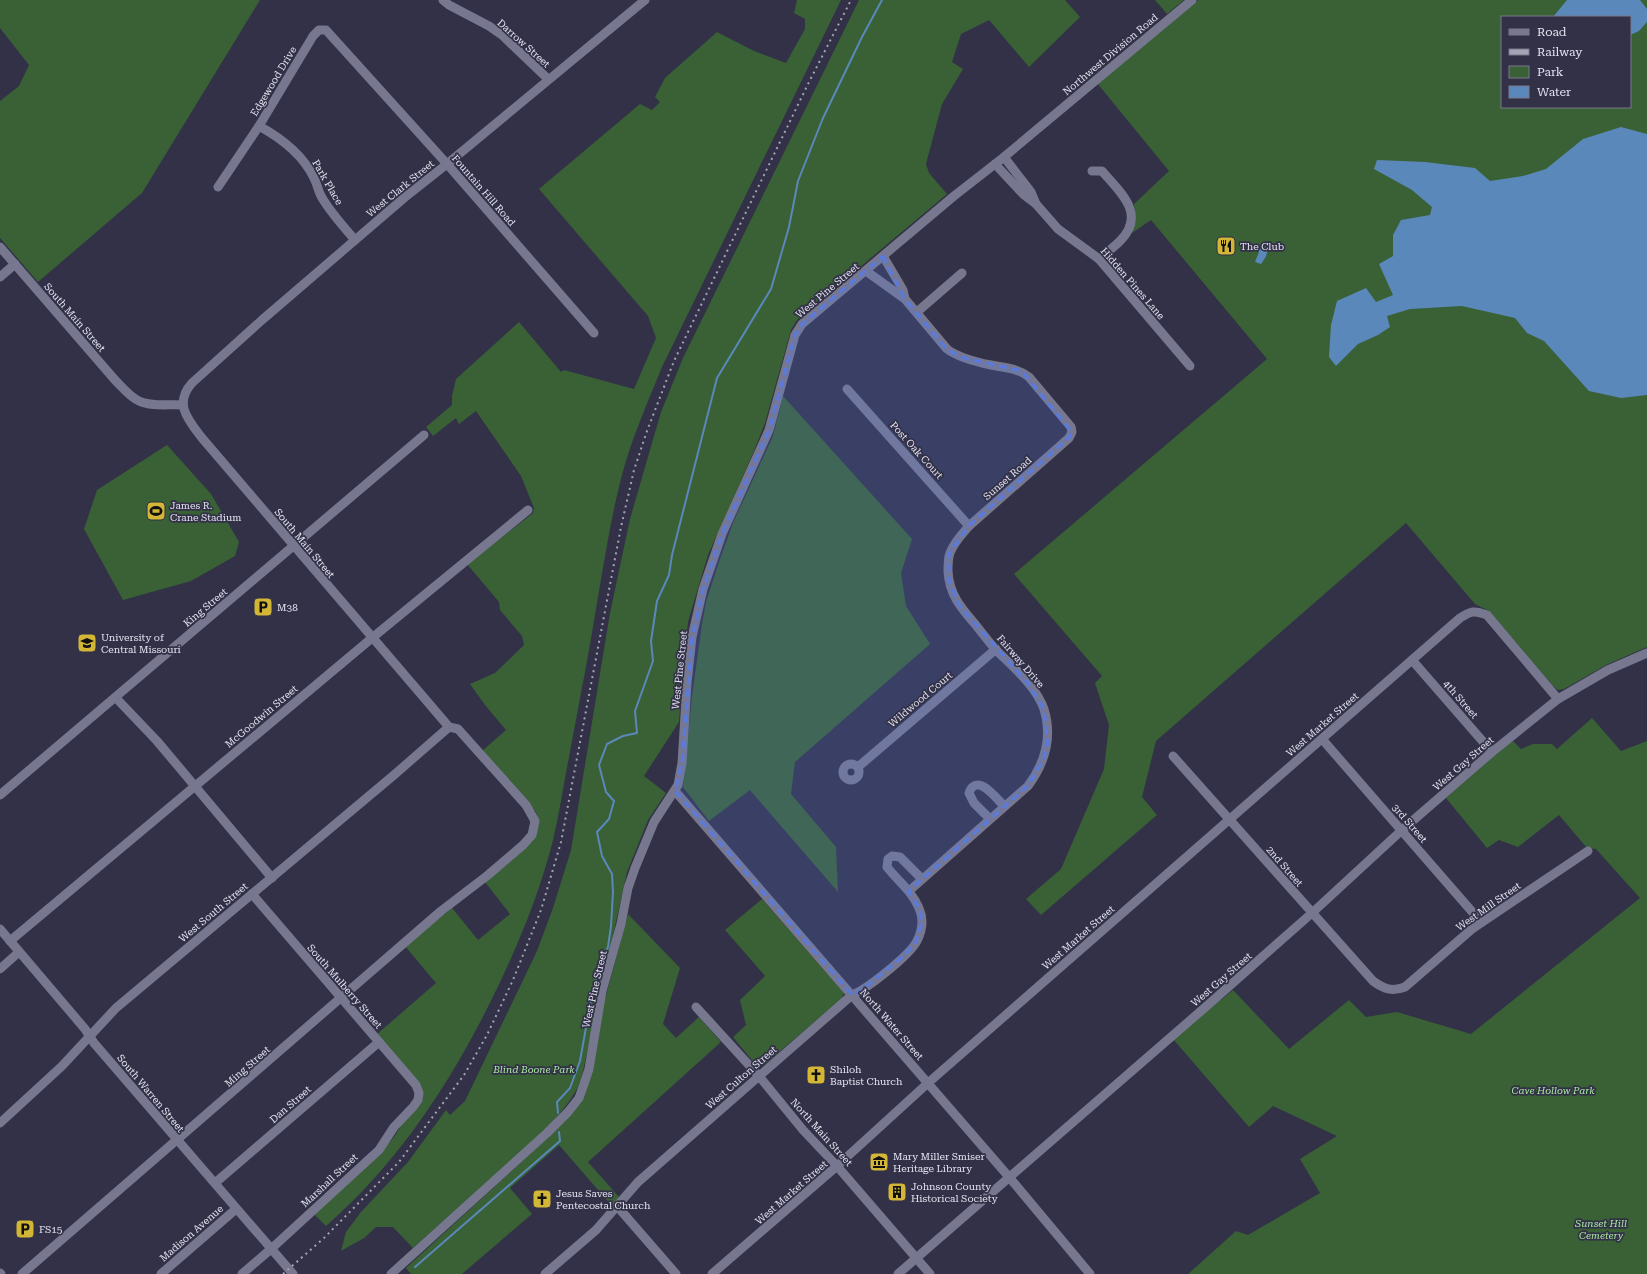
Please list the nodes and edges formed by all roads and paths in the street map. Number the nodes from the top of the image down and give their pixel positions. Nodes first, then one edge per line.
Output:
1 (443, 0) edge
2 (645, 0) edge
3 (1192, 0) edge
4 (356, 63) joint
5 (548, 79) junction
6 (1061, 110) joint
7 (259, 126) junction
8 (1004, 156) junction
9 (447, 164) junction
10 (995, 164) junction
11 (1092, 171) dead end
12 (218, 187) dead end
13 (1036, 204) junction
14 (355, 240) junction
15 (0, 247) edge
16 (883, 256) junction
17 (1099, 258) junction
18 (15, 264) junction
19 (866, 271) junction
20 (962, 273) dead end
21 (0, 277) edge
22 (905, 299) junction
23 (917, 312) junction
24 (594, 333) dead end
25 (1190, 366) dead end
26 (847, 389) dead end
27 (183, 405) junction
28 (424, 435) dead end
29 (528, 510) dead end
30 (969, 526) junction
31 (294, 546) junction
32 (372, 638) junction
33 (996, 649) junction
34 (1647, 653) edge
35 (1412, 660) junction
36 (116, 698) junction
37 (1558, 698) junction
38 (449, 727) junction
39 (1322, 739) junction
40 (1492, 752) junction
41 (1173, 756) dead end
42 (858, 767) dead end
43 (194, 786) junction
44 (675, 790) junction
45 (0, 794) edge
46 (1004, 806) junction
47 (990, 819) junction
48 (1230, 820) junction
49 (1402, 830) junction
50 (1588, 851) dead end
51 (488, 875) joint
52 (272, 878) junction
53 (922, 879) junction
54 (909, 890) junction
55 (252, 894) junction
56 (1312, 913) junction
57 (1481, 922) junction
58 (0, 929) edge
59 (10, 941) junction
60 (19, 952) junction
61 (0, 969) edge
62 (1383, 988) joint
63 (852, 995) junction
64 (341, 999) junction
65 (696, 1007) dead end
66 (89, 1037) junction
67 (379, 1042) junction
68 (759, 1076) junction
69 (928, 1083) junction
70 (419, 1093) joint
71 (0, 1123) edge
72 (177, 1141) junction
73 (837, 1166) junction
74 (1009, 1177) junction
75 (215, 1183) junction
76 (617, 1206) junction
77 (236, 1209) junction
78 (271, 1249) junction
79 (916, 1258) junction
80 (291, 1271) edge
81 (22, 1274) edge
82 (162, 1274) edge
83 (242, 1274) edge
84 (391, 1274) edge
85 (545, 1274) edge
86 (676, 1274) edge
87 (712, 1274) edge
88 (898, 1274) edge
89 (930, 1274) edge
90 (1090, 1274) edge

1 - 5 street, Darrow Street
2 - 5 street, West Clark Street
3 - 6 street, Northwest Division Road
4 - 7 street, Edgewood Drive
4 - 9 street, Fountain Hill Road
5 - 9 street, West Clark Street
6 - 8 street, West Pine Street
7 - 12 street, Edgewood Drive
7 - 14 street, Park Place
8 - 10 street, West Pine Street
8 - 13 street, Hidden Pines Lane
9 - 14 street, West Clark Street
9 - 24 street, Fountain Hill Road
10 - 13 street, Hidden Pines Lane
10 - 16 street, West Pine Street
11 - 17 street
13 - 17 street, Hidden Pines Lane
14 - 27 street, West Clark Street
15 - 18 street, South Main Street
16 - 19 street, West Pine Street
16 - 22 street
17 - 25 street, Hidden Pines Lane
18 - 21 street
18 - 27 street, South Main Street
19 - 22 street
19 - 44 street, West Pine Street
20 - 23 street
22 - 23 street, Sunset Road
23 - 30 street, Sunset Road
26 - 30 street, Post Oak Court
27 - 31 street, South Main Street
28 - 31 street, King Street
29 - 32 street, McGoodwin Street
30 - 33 street, Fairway Drive
31 - 32 street, South Main Street
31 - 36 street, King Street
32 - 38 street, South Main Street
32 - 43 street, McGoodwin Street
33 - 42 street, Wildwood Court
33 - 46 street, Fairway Drive
34 - 37 street, West Gay Street
35 - 37 street, West Market Street
35 - 39 street, West Market Street
35 - 40 street, 4th Street
36 - 43 street
36 - 45 street, King Street
37 - 40 street, West Gay Street
38 - 51 street, South Main Street
38 - 52 street, West South Street
39 - 48 street, West Market Street
39 - 49 street, 3rd Street
40 - 49 street, West Gay Street
41 - 48 street, 2nd Street
43 - 52 street
43 - 59 street, McGoodwin Street
44 - 63 street, North Water Street
44 - 84 street, West Pine Street
46 - 47 street, Fairway Drive
46 - 47 street
47 - 53 street, Fairway Drive
48 - 56 street, 2nd Street
48 - 69 street, West Market Street
49 - 56 street, West Gay Street
49 - 57 street, 3rd Street
50 - 57 street, West Mill Street
51 - 64 street, Ming Street
52 - 55 street, West South Street
53 - 54 street, Fairway Drive
53 - 54 street, West Culton Street
54 - 63 street, West Culton Street
55 - 64 street, South Mulberry Street
55 - 66 street, West South Street
56 - 62 street, 2nd Street
56 - 74 street, West Gay Street
57 - 62 street, West Mill Street
58 - 59 street, South Warren Street
59 - 60 street, South Warren Street
60 - 61 street
60 - 66 street, South Warren Street
63 - 68 street, West Culton Street
63 - 69 street, North Water Street
64 - 67 street, South Mulberry Street
64 - 72 street, Ming Street
65 - 68 street, North Main Street
66 - 71 street, West South Street
66 - 72 street, South Warren Street
67 - 70 street, South Mulberry Street
67 - 75 street, Dan Street
68 - 73 street, North Main Street
68 - 76 street, West Culton Street
69 - 73 street, West Market Street
69 - 74 street, North Water Street
70 - 78 street, Marshall Street
72 - 75 street, South Warren Street
72 - 81 street, Ming Street
73 - 79 street, North Main Street
73 - 87 street, West Market Street
74 - 79 street, West Gay Street
74 - 90 street, North Water Street
75 - 77 street, South Warren Street
76 - 85 street, West Culton Street
76 - 86 street
77 - 78 street, South Warren Street
77 - 82 street, Madison Avenue
78 - 80 street, South Warren Street
78 - 83 street, Marshall Street
79 - 88 street, West Gay Street
79 - 89 street, North Main Street

